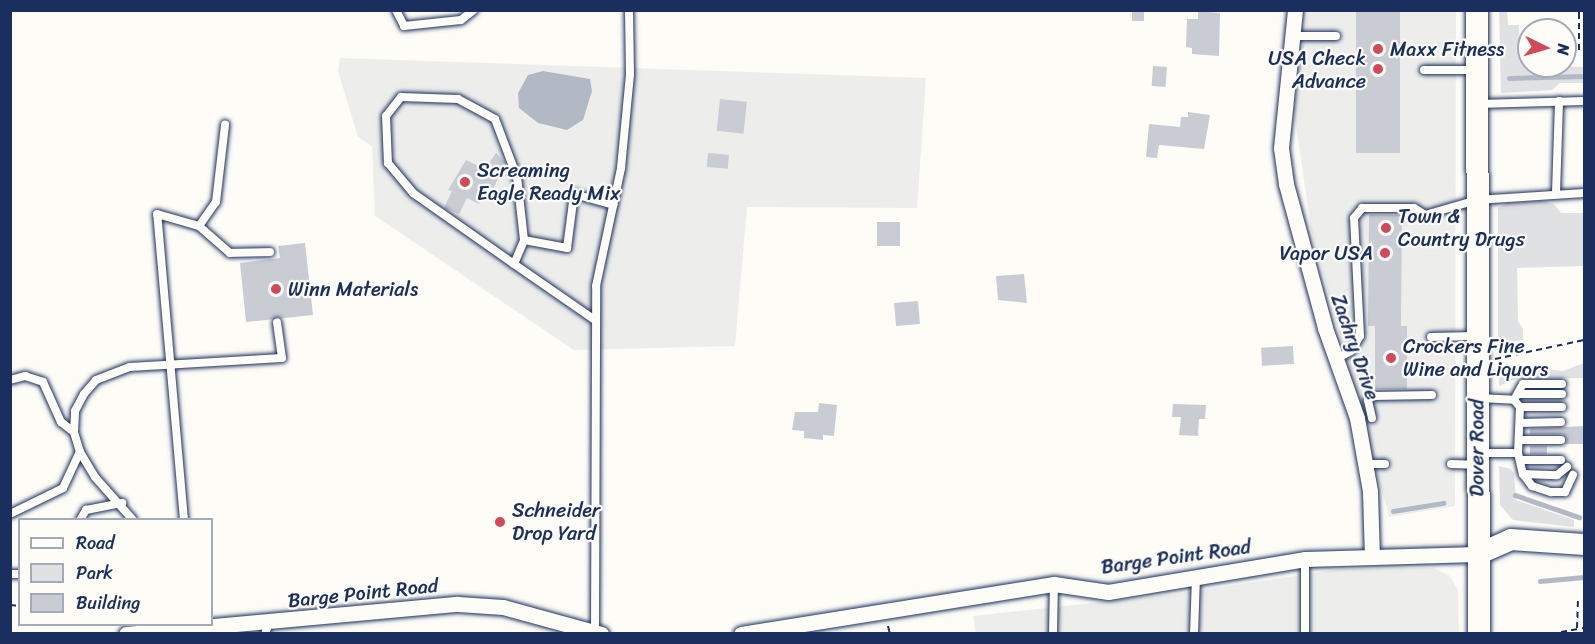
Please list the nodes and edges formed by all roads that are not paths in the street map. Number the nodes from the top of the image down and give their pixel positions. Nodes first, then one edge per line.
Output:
1 (396, 10) edge
2 (474, 10) edge
3 (629, 10) edge
4 (1295, 10) edge
5 (1477, 10) edge
6 (1292, 36) junction
7 (1336, 36) dead end
8 (1424, 70) dead end
9 (1477, 70) junction
10 (1559, 102) junction
11 (1584, 102) edge
12 (1477, 104) junction
13 (225, 125) dead end
14 (1556, 193) junction
15 (1584, 193) edge
16 (1477, 200) junction
17 (614, 205) junction
18 (199, 226) junction
19 (524, 240) junction
20 (270, 252) dead end
21 (514, 264) junction
22 (595, 320) junction
23 (277, 322) dead end
24 (1477, 336) junction
25 (1431, 337) dead end
26 (1336, 359) junction
27 (171, 366) junction
28 (10, 380) edge
29 (1562, 384) dead end
30 (1562, 394) dead end
31 (1432, 395) dead end
32 (1516, 397) junction
33 (1477, 398) junction
34 (1520, 407) junction
35 (1562, 407) dead end
36 (1372, 418) dead end
37 (1561, 422) dead end
38 (1520, 423) junction
39 (74, 432) junction
40 (1519, 440) junction
41 (1561, 440) dead end
42 (80, 452) junction
43 (1519, 457) junction
44 (1477, 459) junction
45 (1366, 464) junction
46 (1385, 464) dead end
47 (1451, 464) dead end
48 (1523, 474) junction
49 (1573, 475) dead end
50 (122, 503) junction
51 (10, 514) edge
52 (81, 518) edge
53 (132, 518) edge
54 (184, 518) edge
55 (1584, 544) edge
56 (1476, 554) junction
57 (1372, 557) junction
58 (1305, 559) junction
59 (1196, 578) junction
60 (1054, 584) junction
61 (193, 627) edge
62 (267, 628) edge
63 (126, 633) edge
64 (598, 633) edge
65 (741, 633) edge
66 (1053, 633) edge
67 (1194, 633) edge
68 (1305, 633) edge
69 (1479, 633) edge

1 - 2 lane
3 - 17 lane
4 - 6 street, Zachry Drive
5 - 9 main road, Dover Road
6 - 7 lane
6 - 26 street, Zachry Drive
8 - 9 lane
9 - 12 main road, Dover Road
10 - 11 lane
10 - 12 lane
10 - 14 lane
12 - 16 main road, Dover Road
13 - 18 lane
14 - 15 lane
14 - 16 lane
16 - 24 main road, Dover Road
16 - 26 lane
17 - 19 lane
17 - 22 lane
18 - 20 lane
18 - 27 lane
19 - 21 lane
19 - 21 lane
21 - 22 lane
22 - 64 lane
23 - 27 lane
24 - 25 lane
24 - 33 main road, Dover Road
26 - 45 street, Zachry Drive
27 - 39 lane
27 - 54 lane
28 - 39 lane
29 - 32 lane
30 - 32 lane
31 - 36 lane
32 - 33 lane
32 - 34 lane
33 - 44 main road, Dover Road
34 - 35 lane
34 - 38 lane
37 - 38 lane
38 - 40 lane
39 - 42 lane
40 - 41 lane
40 - 43 lane
42 - 50 lane
42 - 51 lane
43 - 44 lane
43 - 48 lane
43 - 48 lane
44 - 47 lane
44 - 56 main road, Dover Road
45 - 46 lane
45 - 57 street, Zachry Drive
48 - 49 lane
50 - 52 lane
50 - 53 lane
55 - 56 main road
56 - 57 street, Barge Point Road
56 - 69 main road, Dover Road
57 - 58 street, Barge Point Road
58 - 59 street, Barge Point Road
58 - 68 lane
59 - 60 street, Barge Point Road
59 - 67 lane
60 - 65 street, Barge Point Road
60 - 66 lane
61 - 62 street, Barge Point Road
61 - 63 street, Barge Point Road
62 - 64 street, Barge Point Road

